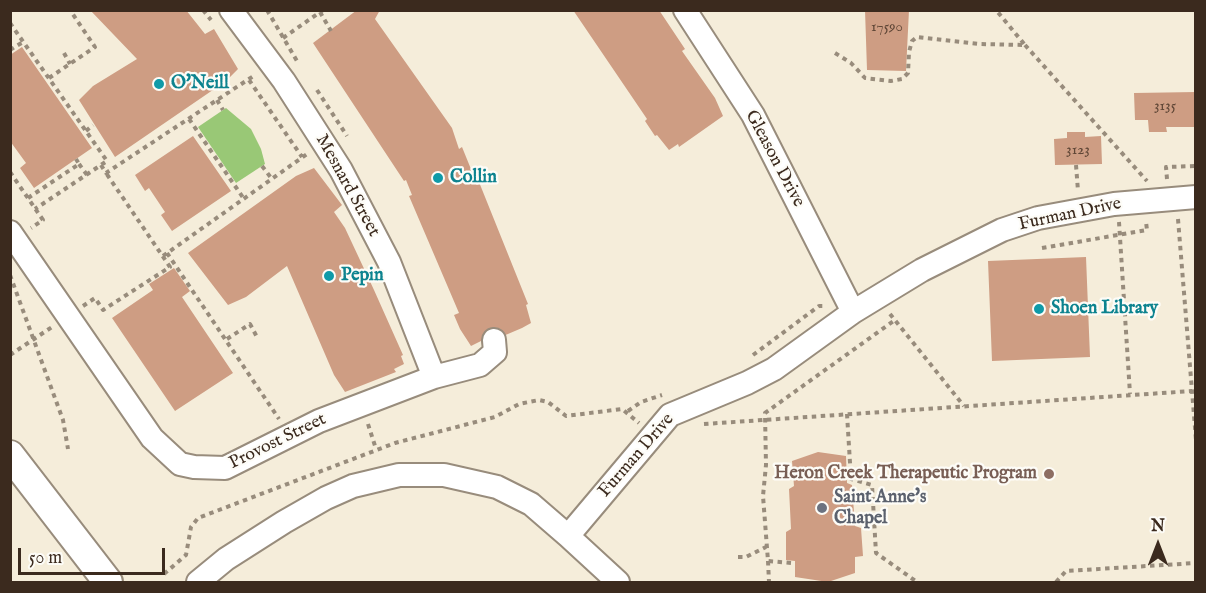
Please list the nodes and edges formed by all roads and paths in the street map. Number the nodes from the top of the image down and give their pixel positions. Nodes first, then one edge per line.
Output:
1 (70, 10) edge
2 (203, 10) edge
3 (685, 10) edge
4 (996, 10) edge
5 (322, 11) edge
6 (223, 17) edge
7 (10, 23) edge
8 (331, 31) dead end
9 (284, 38) dead end
10 (23, 42) junction
11 (1025, 45) junction
12 (10, 50) edge
13 (64, 53) dead end
14 (835, 53) dead end
15 (70, 64) junction
16 (250, 68) dead end
17 (49, 78) junction
18 (249, 80) junction
19 (217, 100) junction
20 (224, 110) dead end
21 (189, 119) junction
22 (93, 125) dead end
23 (86, 131) junction
24 (310, 152) dead end
25 (302, 158) junction
26 (76, 159) dead end
27 (80, 164) junction
28 (101, 165) junction
29 (1076, 165) dead end
30 (262, 166) dead end
31 (1196, 166) edge
32 (10, 172) edge
33 (106, 173) junction
34 (87, 175) junction
35 (272, 179) junction
36 (1078, 194) dead end
37 (1196, 197) edge
38 (28, 198) junction
39 (244, 199) junction
40 (1174, 219) dead end
41 (1157, 221) dead end
42 (10, 232) edge
43 (1120, 232) junction
44 (1042, 248) dead end
45 (165, 255) junction
46 (10, 275) edge
47 (826, 305) dead end
48 (884, 306) dead end
49 (853, 312) junction
50 (895, 320) junction
51 (59, 321) junction
52 (34, 339) junction
53 (227, 339) junction
54 (258, 339) dead end
55 (494, 340) dead end
56 (10, 355) edge
57 (749, 357) dead end
58 (434, 377) junction
59 (1192, 391) junction
60 (669, 392) dead end
61 (1130, 394) junction
62 (964, 406) junction
63 (628, 411) dead end
64 (847, 414) junction
65 (764, 421) junction
66 (702, 425) dead end
67 (286, 436) junction
68 (1196, 440) edge
69 (68, 449) dead end
70 (10, 454) edge
71 (568, 536) junction
72 (766, 547) junction
73 (738, 557) dead end
74 (768, 561) junction
75 (790, 563) dead end
76 (1196, 563) edge
77 (108, 582) edge
78 (198, 582) edge
79 (618, 582) edge
80 (769, 582) edge
81 (917, 582) edge
82 (1056, 582) edge

1 - 15 path
2 - 6 path
3 - 49 street, Gleason Drive
4 - 11 path
5 - 8 path
5 - 9 path
6 - 58 street, Mesnard Street
7 - 10 path
10 - 12 path
10 - 17 path
11 - 14 path
11 - 31 path
13 - 15 path
15 - 17 path
16 - 18 path
17 - 23 path
18 - 19 path
18 - 25 path
19 - 20 path
19 - 21 path
21 - 33 path
21 - 39 path
22 - 23 path
23 - 28 path
24 - 25 path
25 - 35 path
26 - 27 path
27 - 34 path
27 - 38 path
28 - 33 path
28 - 34 path
29 - 36 path
30 - 35 path
32 - 38 path
33 - 45 path
34 - 38 path
35 - 39 path
37 - 49 street, Furman Drive
39 - 45 path
40 - 59 path
41 - 43 path
42 - 51 street, Provost Street
43 - 44 path
43 - 61 path
45 - 51 path
45 - 53 path
46 - 52 path
47 - 57 path
48 - 50 path
49 - 71 street, Furman Drive
50 - 62 path
50 - 65 path
51 - 52 path
51 - 67 street, Provost Street
52 - 56 path
52 - 69 path
53 - 54 path
53 - 67 path
55 - 58 street, Provost Street
58 - 67 street, Provost Street
59 - 61 path
59 - 68 path
60 - 63 path
61 - 62 path
62 - 64 path
64 - 65 path
64 - 81 path
65 - 66 path
65 - 72 path
70 - 77 main road
71 - 78 street
71 - 79 street
72 - 73 path
72 - 74 path
74 - 75 path
74 - 80 path
76 - 82 path

